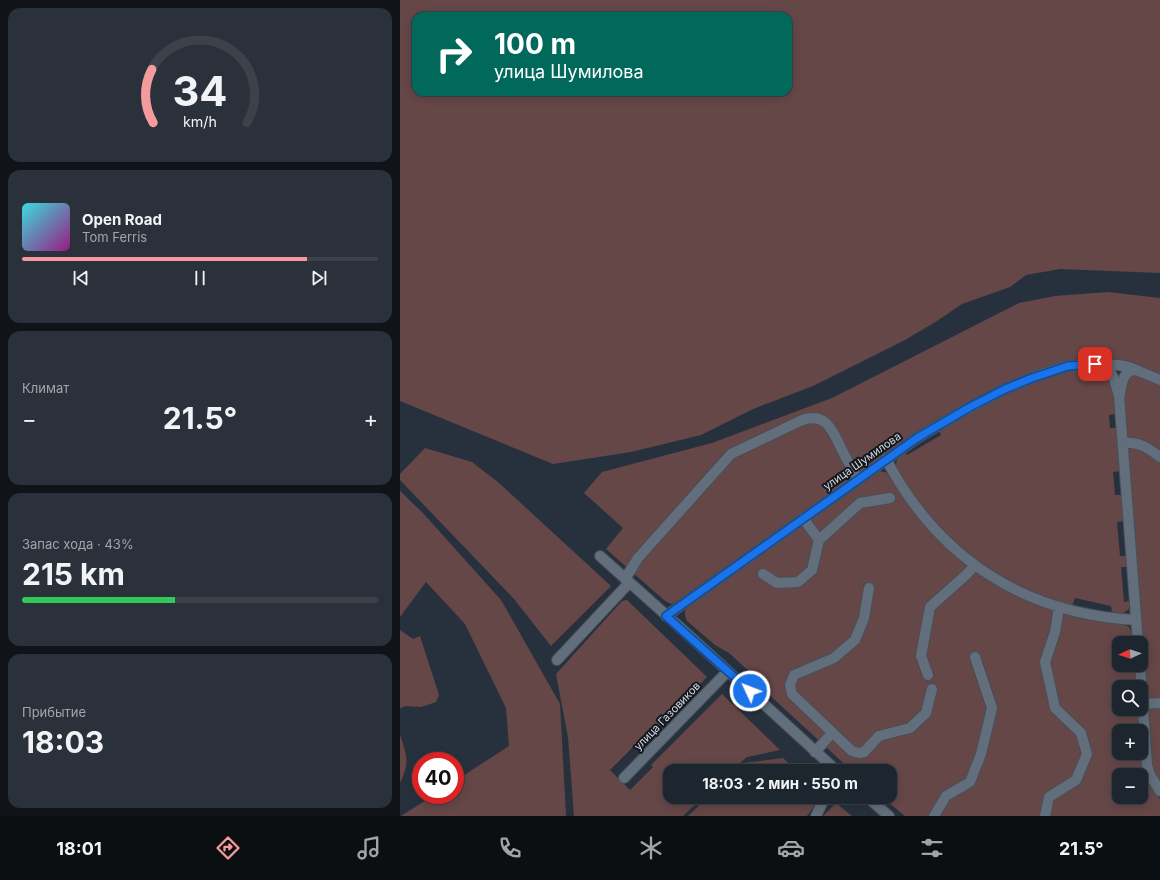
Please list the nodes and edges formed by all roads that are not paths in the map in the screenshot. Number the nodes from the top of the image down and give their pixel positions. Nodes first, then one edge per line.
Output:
1 (1095, 364) junction
2 (1118, 365) junction
3 (1137, 370) junction
4 (1113, 377) junction
5 (1124, 377) junction
6 (1160, 380) edge
7 (1119, 396) junction
8 (1123, 443) junction
9 (1160, 457) edge
10 (886, 459) junction
11 (858, 479) junction
12 (890, 498) dead end
13 (803, 518) junction
14 (819, 540) junction
15 (600, 556) dead end
16 (975, 565) junction
17 (763, 574) dead end
18 (627, 581) junction
19 (869, 588) dead end
20 (1059, 607) junction
21 (666, 616) junction
22 (1136, 620) junction
23 (1137, 636) edge
24 (975, 657) dead end
25 (557, 660) dead end
26 (728, 671) junction
27 (928, 675) dead end
28 (932, 689) dead end
29 (1160, 703) edge
30 (1148, 704) edge
31 (1143, 716) edge
32 (832, 733) junction
33 (816, 752) junction
34 (829, 764) edge
35 (624, 778) dead end
36 (1160, 791) edge
37 (822, 804) edge
38 (875, 804) edge
39 (816, 816) edge
40 (889, 816) edge
41 (934, 816) edge
42 (1045, 816) edge

1 - 2 street, улица Шумилова
1 - 4 street
1 - 10 street, улица Шумилова
2 - 3 street, улица Шумилова
2 - 4 street
2 - 5 street
3 - 5 street
3 - 6 street, улица Шумилова
4 - 7 street
5 - 7 street
7 - 8 street
8 - 9 street
8 - 22 street
10 - 11 street, улица Шумилова
10 - 16 street
11 - 13 street, улица Шумилова
11 - 18 street
12 - 14 street
13 - 14 street
13 - 21 street, улица Шумилова
14 - 17 street
15 - 18 street
16 - 20 street
16 - 27 street
18 - 21 street
18 - 25 street
19 - 32 street
20 - 22 street
20 - 42 street
21 - 26 street
22 - 23 street
24 - 41 street
26 - 33 street
26 - 35 street, улица Газовиков
28 - 32 street
29 - 30 street
31 - 36 street
32 - 33 street
33 - 34 street
37 - 39 street
38 - 40 street

